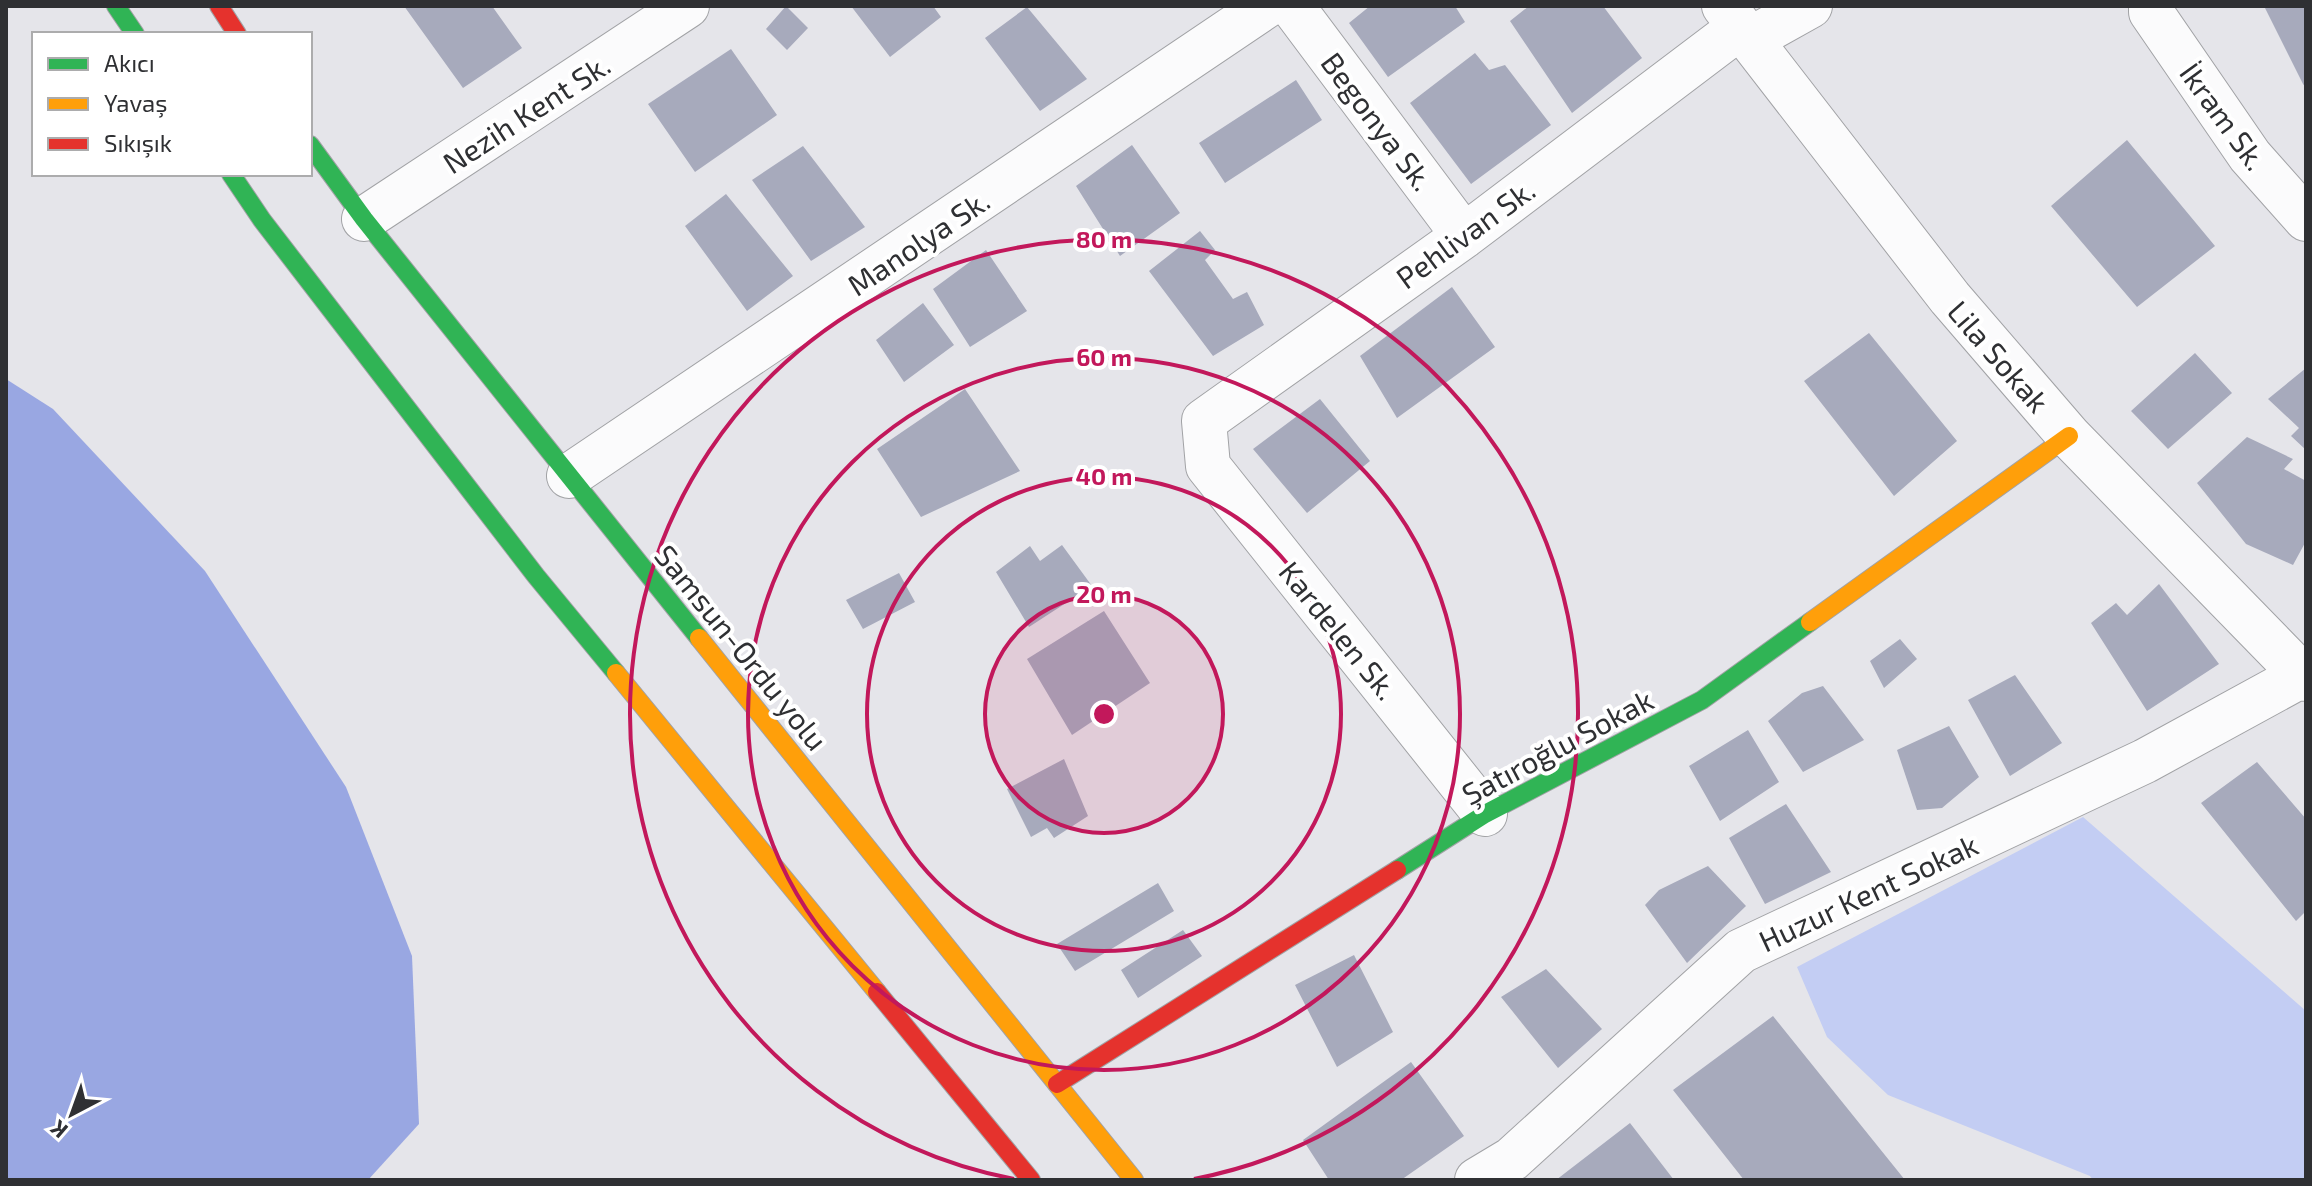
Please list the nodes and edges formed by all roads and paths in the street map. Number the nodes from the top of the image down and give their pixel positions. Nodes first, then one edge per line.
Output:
1 (116, 6) edge
2 (219, 6) edge
3 (687, 6) edge
4 (1266, 6) edge
5 (1292, 6) edge
6 (1810, 6) edge
7 (2151, 6) edge
8 (1737, 25) edge
9 (134, 32) edge
10 (236, 32) edge
11 (312, 148) edge
12 (232, 176) edge
13 (364, 219) junction
14 (2306, 219) edge
15 (1464, 236) junction
16 (2069, 436) junction
17 (1205, 441) joint
18 (569, 476) junction
19 (2305, 676) edge
20 (1485, 814) junction
21 (1057, 1084) junction
22 (1031, 1180) edge
23 (1134, 1180) edge
24 (1477, 1180) edge

1 - 9 main road
2 - 10 main road
3 - 13 street, Nezih Kent Sk.
4 - 18 street, Manolya Sk.
5 - 15 street, Begonya Sk.
6 - 8 street, Pehlivan Sk.
7 - 14 street, İkram Sk.
8 - 15 street, Pehlivan Sk.
8 - 16 street, Lila Sokak
11 - 13 main road, Samsun-Ordu yolu
12 - 22 main road
13 - 18 main road, Samsun-Ordu yolu
15 - 17 street, Pehlivan Sk.
16 - 19 street, Lila Sokak
16 - 20 main road, Şatıroğlu Sokak
17 - 20 street, Kardelen Sk.
18 - 21 main road, Samsun-Ordu yolu
19 - 24 street, Huzur Kent Sokak
20 - 21 main road, Şatıroğlu Sokak
21 - 23 main road, Samsun-Ordu yolu

